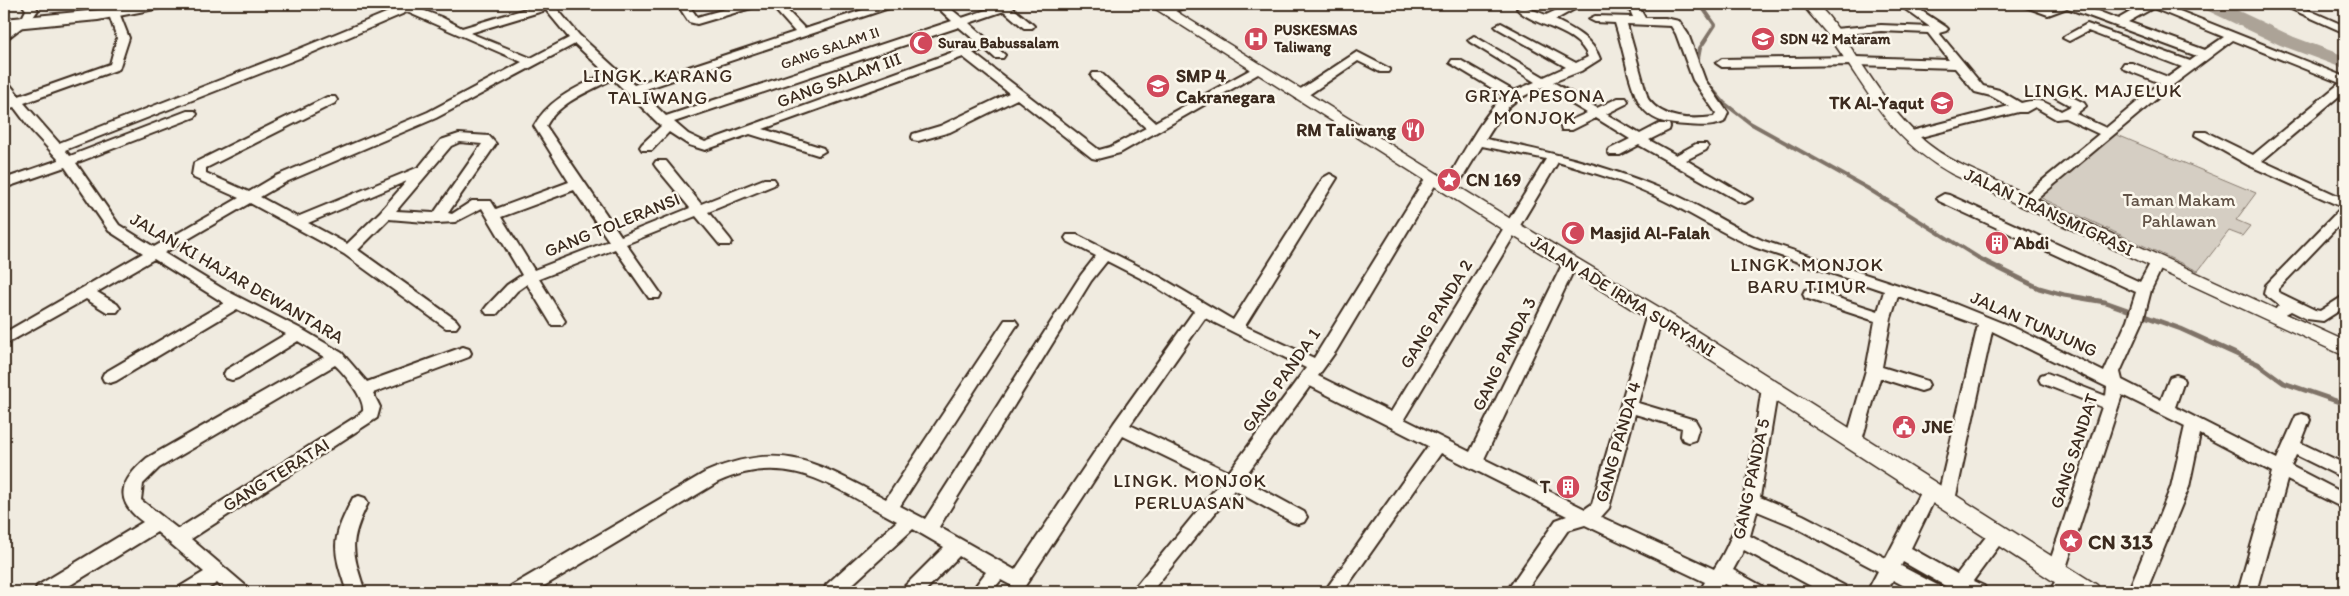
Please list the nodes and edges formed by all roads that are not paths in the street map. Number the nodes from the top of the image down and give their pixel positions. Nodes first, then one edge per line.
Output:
1 (27, 4) edge
2 (154, 4) edge
3 (683, 4) edge
4 (754, 4) edge
5 (776, 4) edge
6 (891, 4) edge
7 (940, 4) edge
8 (1188, 4) edge
9 (1632, 4) edge
10 (1809, 4) edge
11 (1905, 4) edge
12 (2027, 4) edge
13 (2067, 4) edge
14 (2153, 4) edge
15 (2286, 4) edge
16 (407, 5) edge
17 (548, 5) edge
18 (1004, 5) edge
19 (1574, 6) dead end
20 (1161, 7) edge
21 (1523, 9) dead end
22 (114, 12) junction
23 (1595, 18) dead end
24 (1545, 20) junction
25 (1620, 20) junction
26 (960, 21) junction
27 (1641, 21) junction
28 (22, 23) junction
29 (2120, 23) junction
30 (4, 24) edge
31 (1028, 26) dead end
32 (1501, 26) dead end
33 (1931, 30) junction
34 (2345, 30) edge
35 (460, 32) junction
36 (1834, 32) junction
37 (803, 34) junction
38 (4, 36) edge
39 (2232, 36) junction
40 (2069, 38) dead end
41 (575, 39) junction
42 (1474, 40) dead end
43 (987, 44) junction
44 (965, 53) junction
45 (2204, 54) junction
46 (999, 55) dead end
47 (1855, 61) junction
48 (531, 62) junction
49 (1456, 63) dead end
50 (1722, 63) dead end
51 (1958, 64) junction
52 (2189, 65) junction
53 (2128, 66) dead end
54 (1577, 68) junction
55 (1384, 69) dead end
56 (1259, 70) junction
57 (614, 73) junction
58 (1097, 76) dead end
59 (2345, 80) edge
60 (1544, 82) junction
61 (2169, 82) junction
62 (4, 86) edge
63 (2345, 86) edge
64 (632, 90) junction
65 (1018, 94) junction
66 (1300, 95) junction
67 (1513, 96) junction
68 (2044, 98) junction
69 (331, 100) dead end
70 (1622, 101) dead end
71 (10, 103) edge
72 (2022, 109) junction
73 (1596, 113) junction
74 (191, 114) dead end
75 (2066, 114) junction
76 (667, 123) junction
77 (1566, 127) dead end
78 (1664, 127) dead end
79 (1155, 129) junction
80 (752, 130) junction
81 (2108, 134) junction
82 (2201, 135) dead end
83 (1909, 136) junction
84 (918, 138) dead end
85 (1639, 139) junction
86 (1478, 141) junction
87 (1701, 147) dead end
88 (647, 148) dead end
89 (56, 149) junction
90 (818, 151) dead end
91 (1615, 152) dead end
92 (1554, 157) junction
93 (1676, 160) junction
94 (2253, 160) junction
95 (68, 161) junction
96 (661, 164) dead end
97 (426, 168) junction
98 (1433, 176) junction
99 (1330, 178) dead end
100 (769, 182) dead end
101 (4, 184) edge
102 (577, 184) junction
103 (1450, 187) junction
104 (249, 197) junction
105 (1944, 198) dead end
106 (1745, 199) dead end
107 (2026, 201) junction
108 (2345, 204) edge
109 (699, 210) junction
110 (2345, 210) edge
111 (385, 215) junction
112 (493, 215) junction
113 (437, 219) junction
114 (296, 223) junction
115 (1512, 227) junction
116 (1072, 238) dead end
117 (619, 242) junction
118 (725, 242) dead end
119 (349, 251) junction
120 (154, 255) junction
121 (1104, 255) junction
122 (1570, 263) junction
123 (2157, 263) junction
124 (530, 278) junction
125 (1892, 290) junction
126 (2144, 290) junction
127 (87, 293) junction
128 (654, 294) dead end
129 (1810, 294) dead end
130 (2345, 300) edge
131 (235, 303) junction
132 (2289, 304) junction
133 (112, 308) dead end
134 (492, 310) dead end
135 (1202, 311) junction
136 (1655, 314) junction
137 (2276, 317) junction
138 (1883, 318) junction
139 (557, 321) dead end
140 (1986, 322) junction
141 (451, 324) dead end
142 (1010, 324) dead end
143 (1236, 328) junction
144 (298, 334) junction
145 (4, 340) edge
146 (2345, 349) edge
147 (463, 353) dead end
148 (336, 357) junction
149 (1874, 370) junction
150 (1312, 372) junction
151 (232, 374) dead end
152 (110, 377) dead end
153 (2047, 379) dead end
154 (2176, 381) dead end
155 (2116, 384) junction
156 (1921, 385) dead end
157 (1770, 388) junction
158 (364, 390) junction
159 (2110, 404) junction
160 (1629, 406) junction
161 (2166, 409) junction
162 (372, 412) joint
163 (2302, 420) dead end
164 (1394, 421) junction
165 (2194, 423) junction
166 (1120, 427) junction
167 (1689, 436) dead end
168 (1854, 440) junction
169 (1438, 444) junction
170 (2292, 446) junction
171 (1474, 462) junction
172 (2282, 468) junction
173 (2345, 472) edge
174 (1232, 481) junction
175 (1930, 490) junction
176 (1750, 500) junction
177 (1946, 500) junction
178 (2345, 502) edge
179 (359, 504) dead end
180 (889, 509) junction
181 (1298, 517) dead end
182 (1586, 518) junction
183 (911, 520) junction
184 (157, 523) junction
185 (928, 528) junction
186 (1998, 534) junction
187 (178, 538) junction
188 (1739, 538) junction
189 (957, 546) junction
190 (1900, 551) junction
191 (1889, 568) junction
192 (998, 570) junction
193 (218, 573) junction
194 (2061, 580) edge
195 (1715, 581) edge
196 (1957, 588) edge
197 (833, 591) edge
198 (44, 592) edge
199 (188, 592) edge
200 (239, 592) edge
201 (356, 592) edge
202 (518, 592) edge
203 (912, 592) edge
204 (980, 592) edge
205 (1140, 592) edge
206 (1333, 592) edge
207 (1515, 592) edge
208 (1755, 592) edge
209 (1838, 592) edge
210 (1876, 592) edge
211 (1932, 592) edge
212 (1977, 592) edge
213 (2090, 592) edge
214 (2137, 592) edge
215 (2247, 592) edge

1 - 28 street
2 - 22 main road
3 - 4 street
5 - 37 street
6 - 37 street
7 - 26 street
8 - 20 street
9 - 27 street
10 - 36 street, JALAN TRANSMIGRASI
11 - 33 street
12 - 13 street
13 - 29 street
14 - 29 street
14 - 39 street
15 - 34 street
16 - 35 street
16 - 89 street
17 - 35 street
17 - 41 street
18 - 26 street, GANG SALAM II
18 - 31 street
19 - 24 street
20 - 56 street, JALAN ADE IRMA SURYANI
21 - 24 street
22 - 28 main road
22 - 71 street
23 - 25 street
24 - 54 street
25 - 27 street
25 - 27 street
26 - 43 street
26 - 76 street, GANG SALAM II
28 - 30 main road
28 - 38 street
29 - 45 street
32 - 54 street
33 - 36 street
33 - 51 street
35 - 48 street
36 - 47 street, JALAN TRANSMIGRASI
37 - 64 street
39 - 45 street
39 - 59 street
40 - 52 street
41 - 48 street
41 - 57 street
42 - 60 street
43 - 44 street, GANG SALAM III
43 - 46 street
44 - 65 street
44 - 80 street, GANG SALAM III
45 - 52 street
47 - 50 street
47 - 51 street
47 - 83 street, JALAN TRANSMIGRASI
48 - 104 street
49 - 67 street
51 - 72 street
52 - 61 street
53 - 61 street
54 - 60 street
55 - 66 street
56 - 66 street, JALAN ADE IRMA SURYANI
56 - 79 street
57 - 64 street
57 - 102 street
58 - 79 street
60 - 67 street
60 - 73 street
61 - 81 street
62 - 71 street, JALAN KI HAJAR DEWANTARA
63 - 94 street
64 - 76 street
65 - 79 street
65 - 84 street
66 - 98 street, JALAN ADE IRMA SURYANI
67 - 86 street
68 - 72 street
68 - 75 street
68 - 75 street
69 - 104 street
70 - 73 street
71 - 89 street, JALAN KI HAJAR DEWANTARA
72 - 83 street
73 - 77 street
73 - 85 street
74 - 95 street
75 - 81 street
76 - 80 street, GANG SALAM III
76 - 88 street
78 - 85 street
80 - 90 street
81 - 107 street
82 - 94 street
83 - 107 street, JALAN TRANSMIGRASI
85 - 91 street
85 - 93 street
86 - 92 street, JALAN TUNJUNG
86 - 103 street
87 - 93 street
89 - 95 street, JALAN KI HAJAR DEWANTARA
92 - 115 street, GANG PANDA 2
92 - 125 street, JALAN TUNJUNG
93 - 106 street
94 - 108 street
95 - 101 street
95 - 120 street, JALAN KI HAJAR DEWANTARA
96 - 109 street, GANG TOLERANSI
97 - 111 street
97 - 113 street
97 - 114 street
98 - 103 street, JALAN ADE IRMA SURYANI
98 - 150 street, GANG PANDA 1
99 - 143 street
100 - 109 street
102 - 112 street
102 - 117 street
103 - 115 street, JALAN ADE IRMA SURYANI
104 - 114 street
104 - 120 street
105 - 126 street
107 - 123 street, JALAN TRANSMIGRASI
109 - 117 street, GANG TOLERANSI
109 - 118 street
110 - 132 street
111 - 113 street
111 - 119 street
112 - 113 street
112 - 124 street
114 - 119 street
115 - 122 street, JALAN ADE IRMA SURYANI
115 - 164 street, GANG PANDA 2
116 - 121 street
117 - 124 street, GANG TOLERANSI
117 - 128 street
119 - 141 street
120 - 127 street
120 - 131 street, JALAN KI HAJAR DEWANTARA
121 - 135 street
121 - 185 street
122 - 136 street, JALAN ADE IRMA SURYANI
122 - 171 street, GANG PANDA 3
123 - 126 street, GANG SANDAT
123 - 137 street, JALAN TRANSMIGRASI
124 - 134 street, GANG TOLERANSI
124 - 139 street
125 - 138 street
125 - 140 street, JALAN TUNJUNG
126 - 155 street, GANG SANDAT
127 - 133 street
127 - 145 street
129 - 138 street
130 - 132 street
131 - 144 street, JALAN KI HAJAR DEWANTARA
131 - 152 street
132 - 137 street
135 - 143 street
135 - 166 street
136 - 157 street, JALAN ADE IRMA SURYANI
136 - 160 street, GANG PANDA 4
137 - 146 street, JALAN TRANSMIGRASI
138 - 149 street
140 - 155 street, JALAN TUNJUNG
140 - 177 street
142 - 180 street
143 - 150 street
144 - 148 street, JALAN KI HAJAR DEWANTARA
144 - 151 street
147 - 158 street
148 - 158 street, JALAN KI HAJAR DEWANTARA
148 - 184 street
149 - 156 street
149 - 168 street
150 - 164 street
150 - 174 street, GANG PANDA 1
153 - 159 street
154 - 161 street
155 - 159 street, GANG SANDAT
155 - 161 street, JALAN TUNJUNG
157 - 168 street, JALAN ADE IRMA SURYANI
157 - 176 street, GANG PANDA 5
158 - 162 street, JALAN KI HAJAR DEWANTARA
159 - 194 street, GANG SANDAT
160 - 167 street
160 - 182 street, GANG PANDA 4
161 - 165 street, JALAN TUNJUNG
162 - 187 street, GANG TERATAI
163 - 170 street
164 - 169 street
165 - 172 street, JALAN TUNJUNG
165 - 214 street
166 - 174 street
166 - 192 street
168 - 175 street, JALAN ADE IRMA SURYANI
169 - 171 street
169 - 206 street
170 - 172 street
170 - 173 street
171 - 182 street
172 - 178 street, JALAN TUNJUNG
172 - 215 street
174 - 181 street
174 - 205 street, GANG PANDA 1
175 - 177 street, JALAN ADE IRMA SURYANI
175 - 190 street
176 - 188 street, GANG PANDA 5
176 - 191 street
177 - 186 street, JALAN ADE IRMA SURYANI
179 - 201 street
180 - 183 street
180 - 202 street
182 - 195 street
182 - 207 street, GANG PANDA 4
183 - 185 street
183 - 197 street
184 - 187 street
184 - 198 street
185 - 189 street
186 - 194 street, JALAN ADE IRMA SURYANI
186 - 196 street
187 - 193 street
188 - 195 street, GANG PANDA 5
188 - 209 street
189 - 192 street
189 - 203 street
190 - 191 street
190 - 196 street
191 - 210 street
191 - 211 street
192 - 204 street
193 - 199 street
193 - 200 street
194 - 213 street, JALAN ADE IRMA SURYANI
195 - 208 street
196 - 212 street

